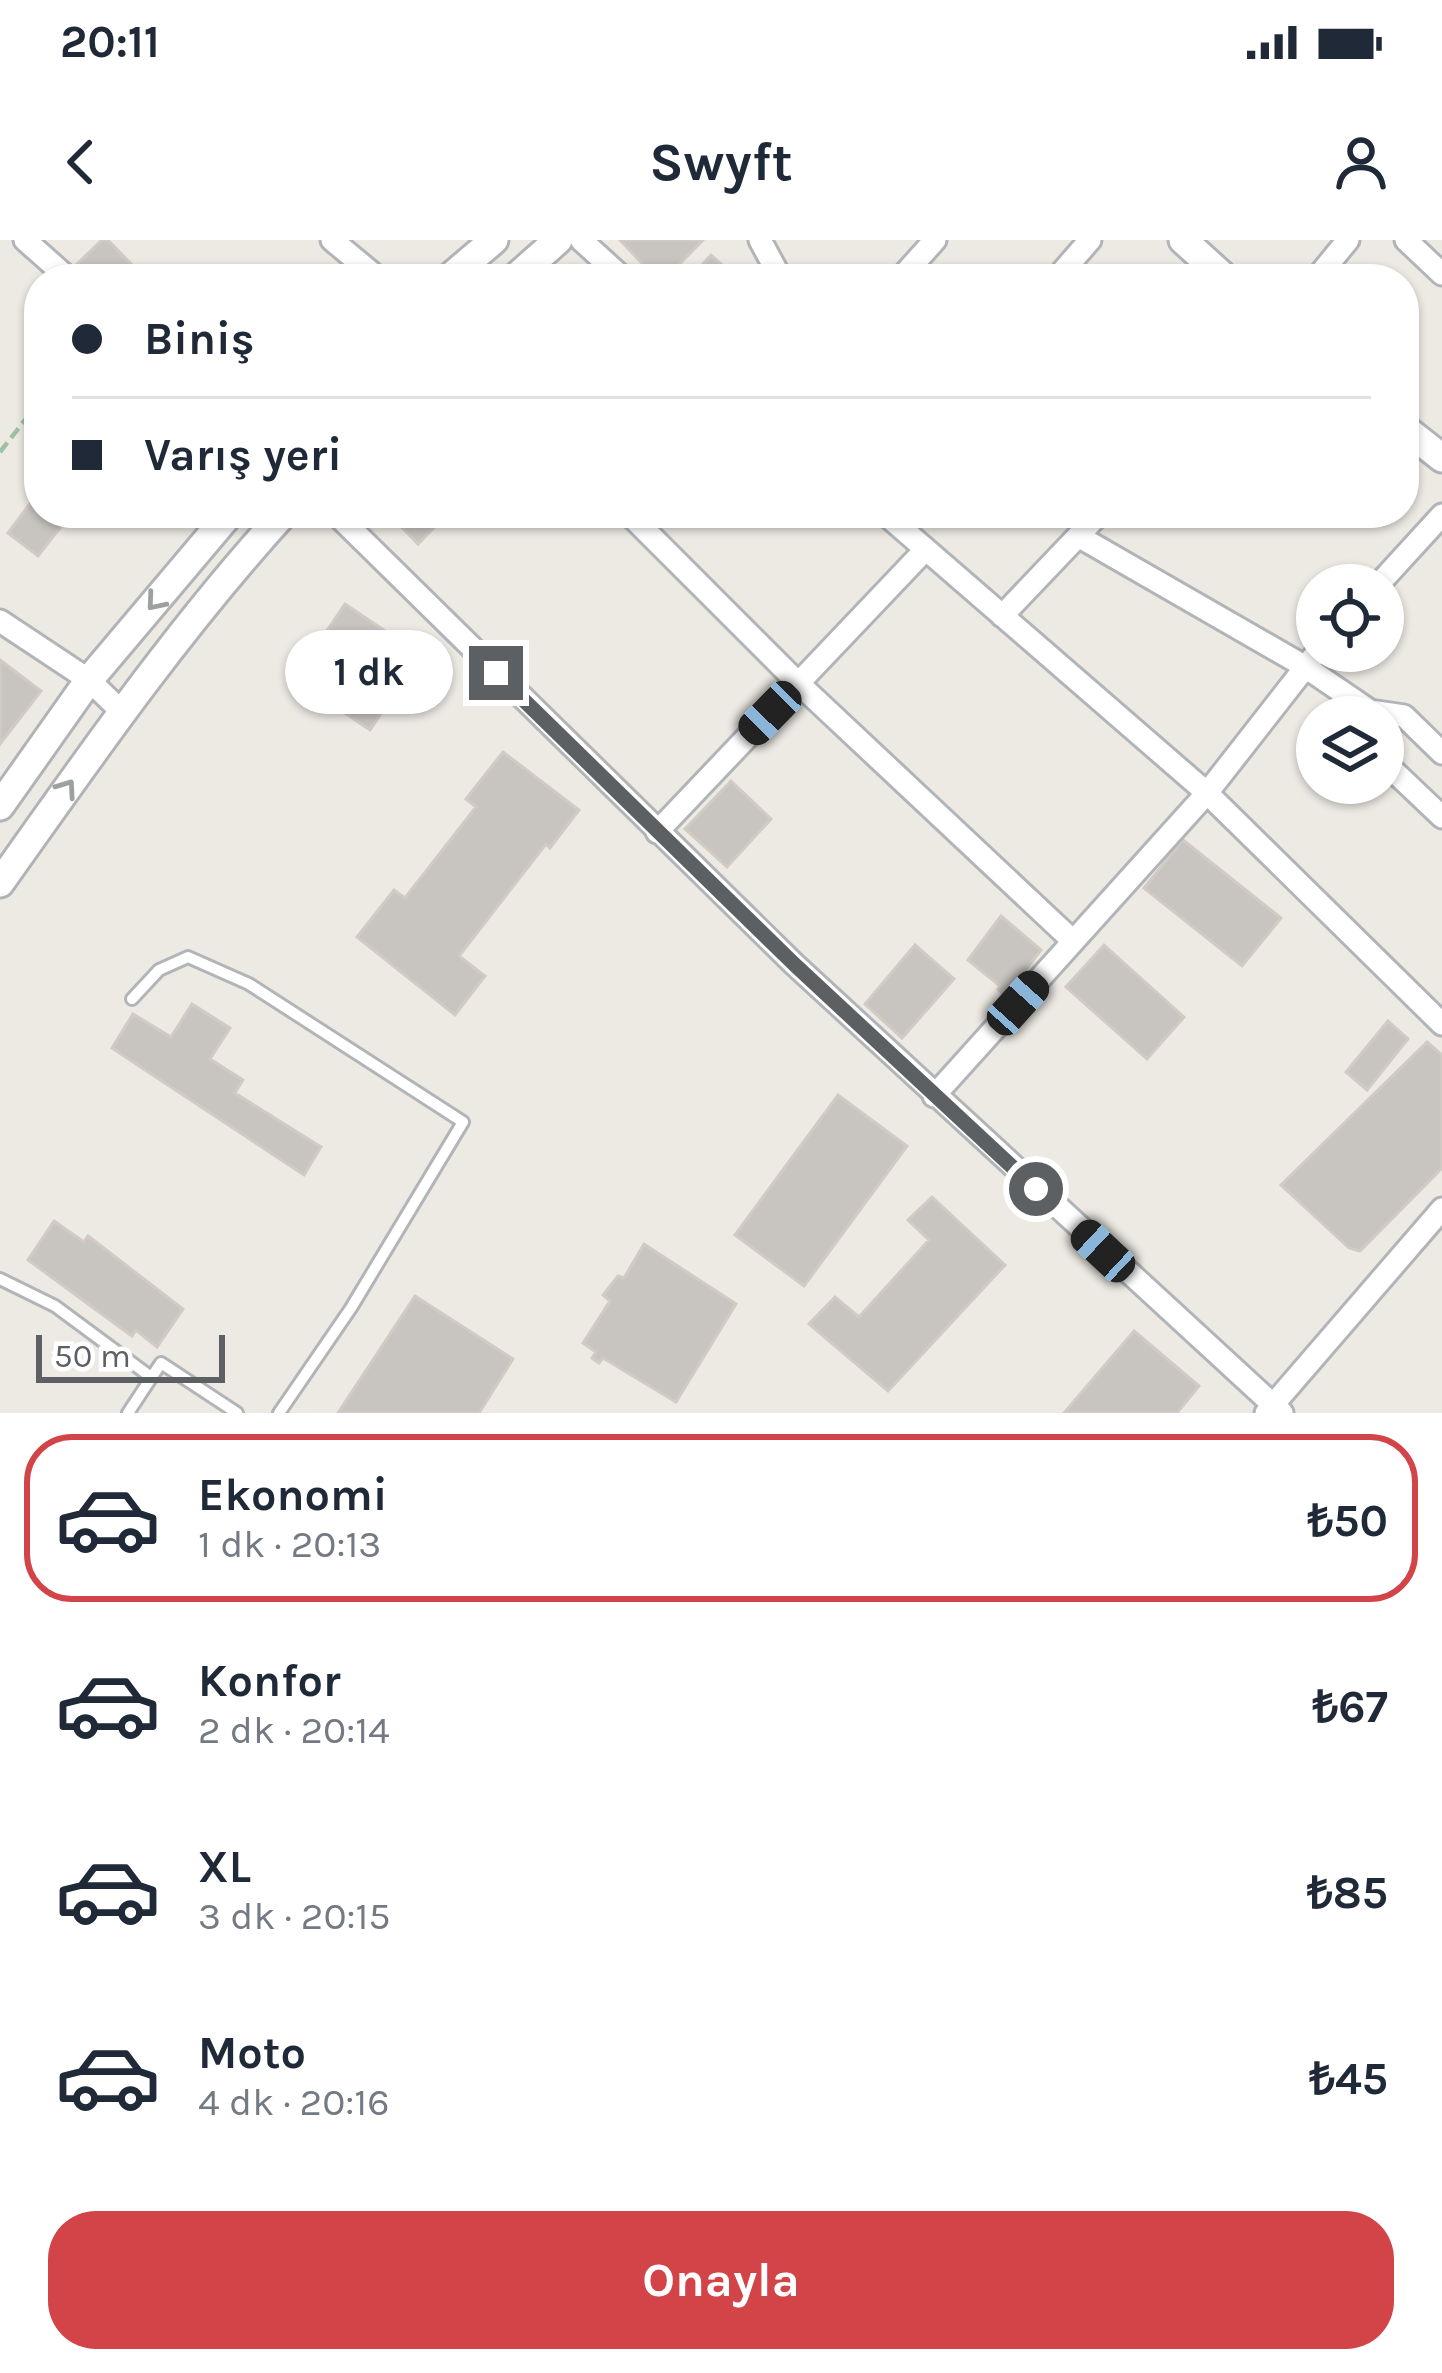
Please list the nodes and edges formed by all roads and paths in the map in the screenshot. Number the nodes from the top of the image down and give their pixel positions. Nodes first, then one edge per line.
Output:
1 (25, 240) edge
2 (332, 240) edge
3 (494, 240) edge
4 (558, 240) edge
5 (581, 240) edge
6 (935, 240) edge
7 (1090, 240) edge
8 (1183, 240) edge
9 (1348, 240) edge
10 (1406, 240) edge
11 (52, 264) edge
12 (361, 264) edge
13 (466, 264) edge
14 (531, 264) edge
15 (607, 264) edge
16 (913, 264) edge
17 (1069, 264) edge
18 (1209, 264) edge
19 (1328, 264) edge
20 (1442, 274) edge
21 (24, 421) edge
22 (0, 452) edge
23 (1442, 515) edge
24 (217, 528) edge
25 (270, 528) edge
26 (350, 528) edge
27 (643, 528) edge
28 (901, 528) edge
29 (1086, 528) edge
30 (1078, 536) junction
31 (925, 550) junction
32 (1397, 564) edge
33 (1002, 616) junction
34 (0, 621) edge
35 (1296, 651) edge
36 (1301, 672) edge
37 (1325, 672) edge
38 (88, 680) junction
39 (798, 683) junction
40 (1351, 696) edge
41 (122, 711) junction
42 (1404, 716) edge
43 (1442, 754) edge
44 (1404, 781) edge
45 (1207, 793) junction
46 (0, 806) edge
47 (1442, 817) edge
48 (657, 832) junction
49 (0, 884) edge
50 (1073, 941) junction
51 (132, 999) dead end
52 (1442, 1024) edge
53 (934, 1096) junction
54 (1442, 1209) edge
55 (0, 1279) edge
56 (151, 1377) junction
57 (1273, 1410) edge
58 (128, 1413) edge
59 (237, 1413) edge
60 (279, 1413) edge

1 - 11 street
2 - 12 street
3 - 13 main road
4 - 14 main road
5 - 15 street
6 - 16 street
7 - 17 street
8 - 18 main road
9 - 19 street
10 - 20 street
21 - 22 path
23 - 32 street
24 -> 38 main road
25 - 41 main road
26 - 48 street
27 - 39 street
28 - 31 street
29 - 30 street
30 - 33 street
30 - 35 street
31 - 33 street
31 - 39 street
33 - 45 street
34 - 38 street
36 - 45 street
37 - 40 street
38 - 41 street
38 - 46 main road
39 - 48 street
39 - 50 street
49 -> 41 main road
42 - 43 street
44 - 47 street
45 - 50 street
45 - 52 street
48 - 53 street
50 - 53 street
51 - 60 lane
53 - 57 street
54 - 57 street
55 - 56 lane
56 - 58 lane
56 - 59 lane

